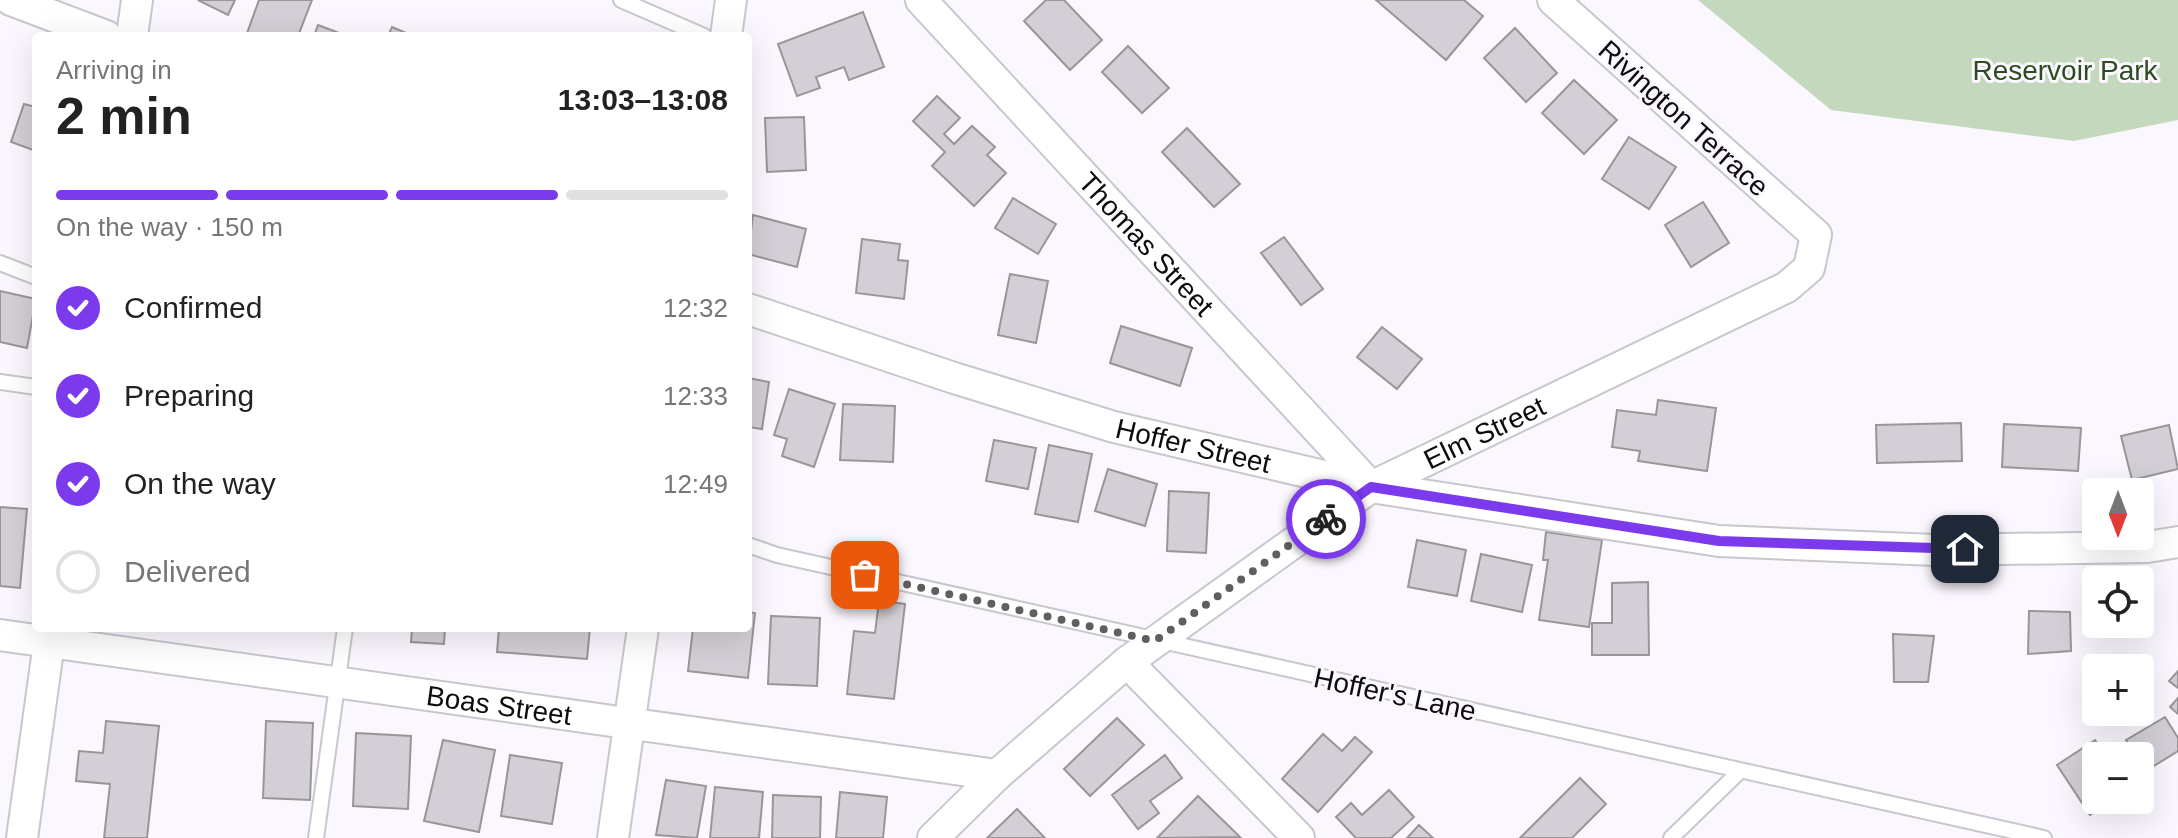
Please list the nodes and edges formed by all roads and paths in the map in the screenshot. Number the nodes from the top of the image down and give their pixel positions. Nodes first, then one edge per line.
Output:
1 (11, 0) edge
2 (137, 0) edge
3 (621, 0) edge
4 (731, 0) edge
5 (921, 0) edge
6 (1553, 0) edge
7 (95, 32) edge
8 (133, 32) edge
9 (695, 32) edge
10 (727, 32) edge
11 (1816, 235) joint
12 (0, 263) edge
13 (32, 275) edge
14 (752, 310) edge
15 (0, 382) edge
16 (32, 386) edge
17 (1371, 487) junction
18 (2178, 542) edge
19 (752, 546) edge
20 (344, 632) edge
21 (642, 632) edge
22 (0, 635) edge
23 (50, 635) edge
24 (1155, 641) junction
25 (1127, 662) junction
26 (338, 683) junction
27 (629, 723) junction
28 (1740, 771) junction
29 (997, 775) junction
30 (941, 835) edge
31 (1297, 837) edge
32 (22, 838) edge
33 (316, 838) edge
34 (613, 838) edge
35 (1671, 838) edge
36 (2044, 838) edge

1 - 7 street
2 - 8 street
3 - 9 lane
4 - 10 street
5 - 17 street, Thomas Street
6 - 11 street, Rivington Terrace
11 - 17 street, Elm Street
12 - 13 lane
14 - 17 street, Hoffer Street
15 - 16 lane
17 - 18 street, Hoffer Street
17 - 24 street, Elm Street
19 - 24 lane, Hoffer's Lane
20 - 26 lane
21 - 27 street
22 - 23 street, Boas Street
23 - 26 street, Boas Street
23 - 32 street
24 - 25 street, Elm Street
24 - 28 lane, Hoffer's Lane
25 - 29 street, Elm Street
25 - 31 street
26 - 27 street, Boas Street
26 - 33 lane
27 - 29 street, Boas Street
27 - 34 street
28 - 35 lane
28 - 36 lane, Hoffer's Lane
29 - 30 street, Elm Street

